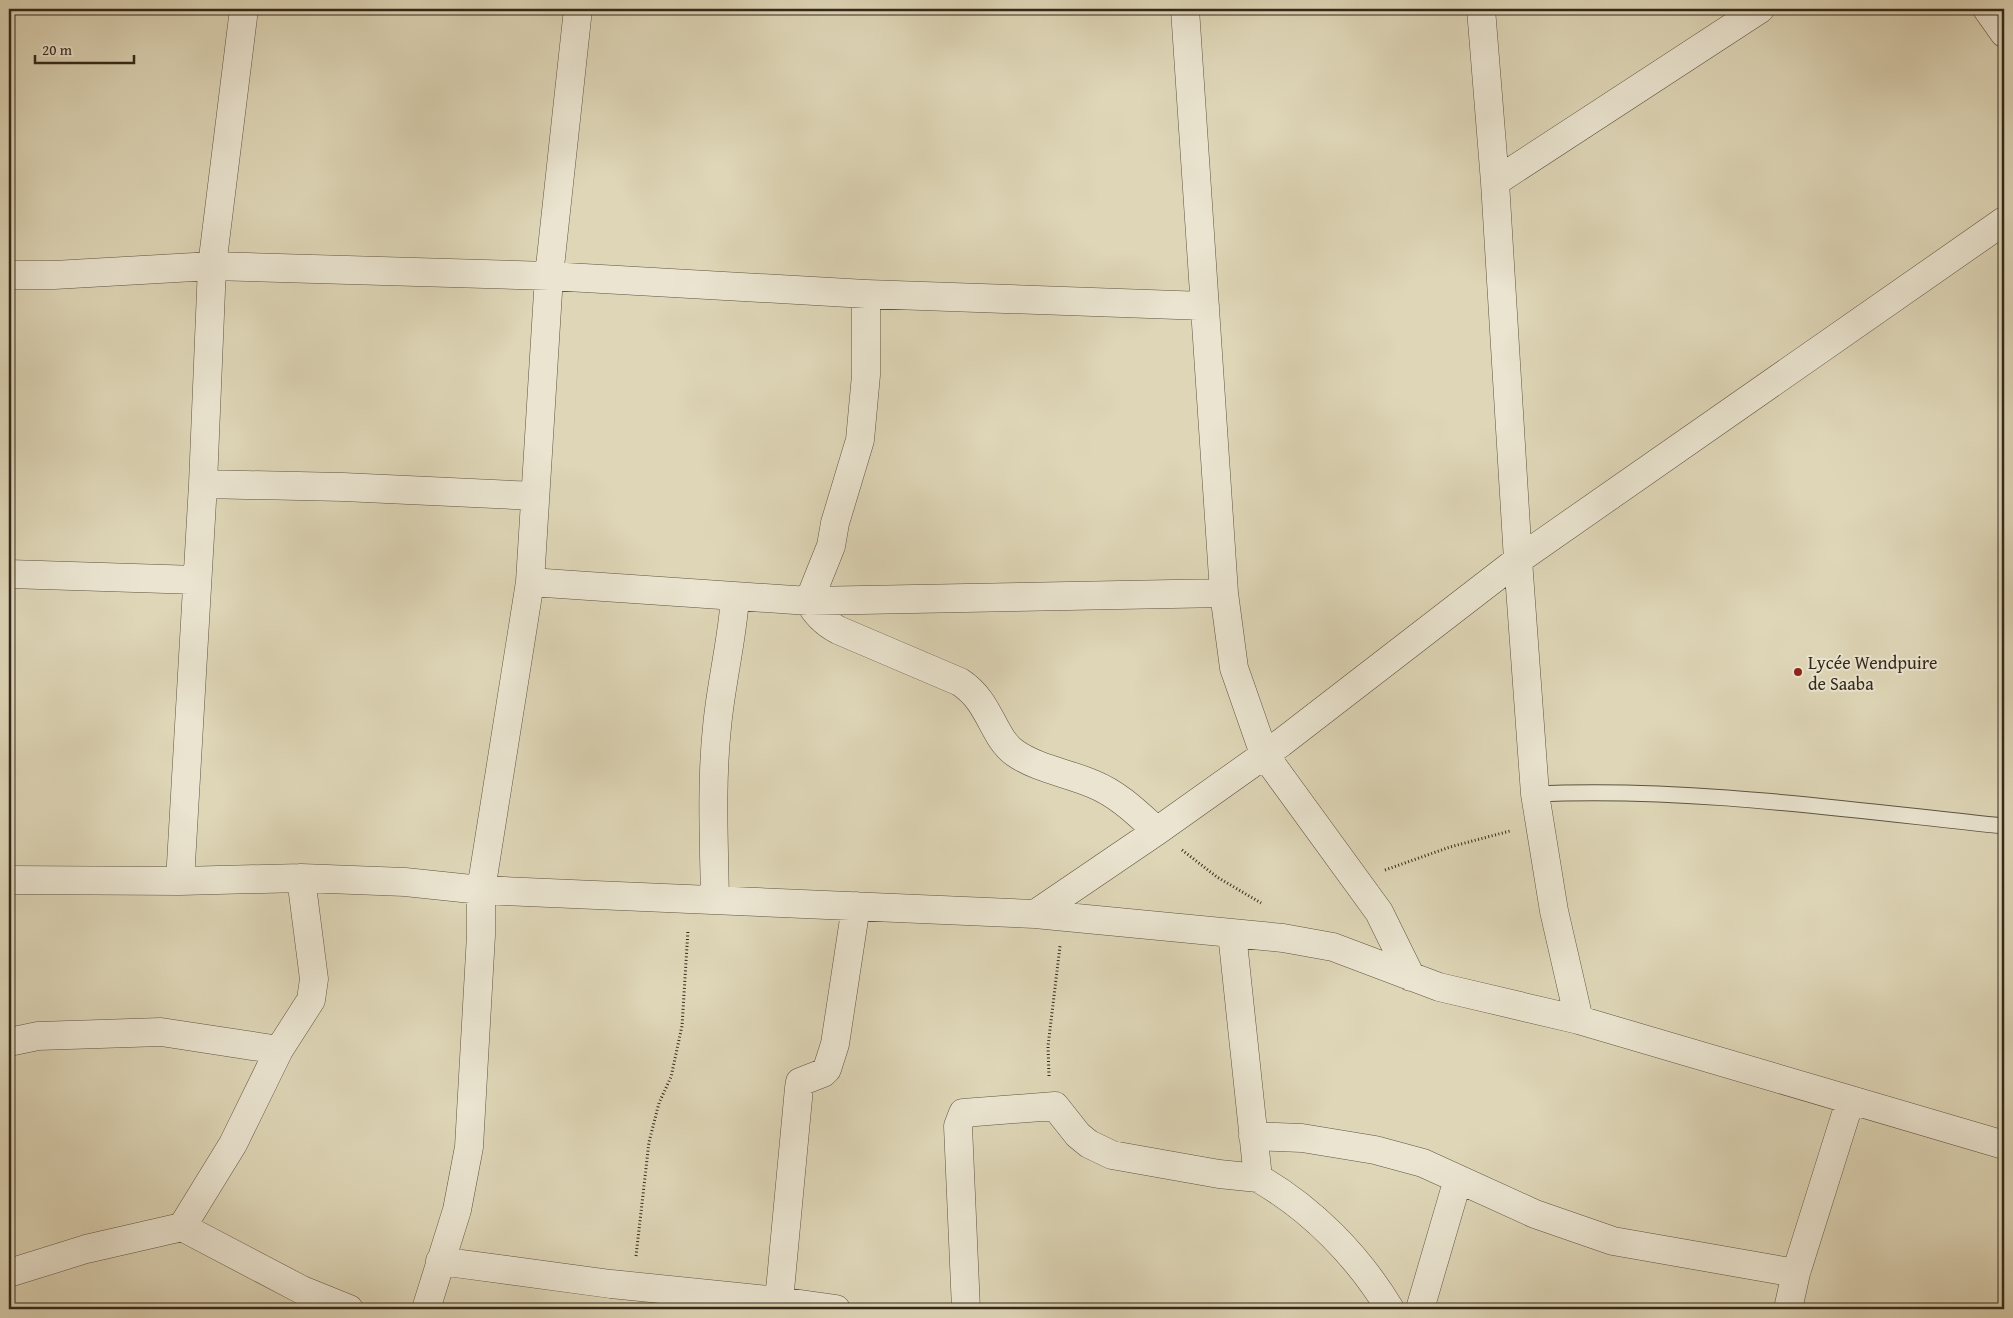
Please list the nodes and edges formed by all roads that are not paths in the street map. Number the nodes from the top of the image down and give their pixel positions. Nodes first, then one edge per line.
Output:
1 (244, 9) edge
2 (578, 9) edge
3 (1185, 9) edge
4 (1481, 9) edge
5 (1760, 9) edge
6 (1987, 9) edge
7 (2004, 33) edge
8 (1495, 182) junction
9 (2004, 221) edge
10 (212, 266) junction
11 (9, 275) edge
12 (548, 276) junction
13 (866, 294) junction
14 (1205, 306) junction
15 (203, 484) junction
16 (535, 496) junction
17 (1518, 560) junction
18 (9, 574) edge
19 (196, 580) junction
20 (530, 582) junction
21 (1224, 593) junction
22 (735, 598) junction
23 (809, 602) junction
24 (1264, 754) junction
25 (1536, 794) junction
26 (2004, 826) edge
27 (1157, 831) junction
28 (302, 878) junction
29 (9, 880) edge
30 (180, 881) junction
31 (481, 890) junction
32 (703, 900) junction
33 (856, 906) junction
34 (1035, 914) junction
35 (1232, 933) junction
36 (1411, 977) junction
37 (1579, 1020) junction
38 (9, 1042) edge
39 (279, 1050) junction
40 (1850, 1101) junction
41 (1253, 1136) junction
42 (2004, 1145) edge
43 (1258, 1178) junction
44 (1458, 1179) junction
45 (182, 1227) junction
46 (440, 1261) junction
47 (9, 1273) edge
48 (1796, 1273) junction
49 (779, 1301) junction
50 (349, 1309) edge
51 (426, 1309) edge
52 (836, 1309) edge
53 (966, 1309) edge
54 (1390, 1309) edge
55 (1420, 1309) edge
56 (1788, 1309) edge

1 - 10 street
2 - 12 street
3 - 14 street
4 - 8 street
5 - 8 street
6 - 7 street
8 - 17 street
9 - 17 street
10 - 11 street
10 - 12 street
10 - 15 street
12 - 13 street
12 - 16 street
13 - 14 street
13 - 23 street
14 - 21 street
15 - 16 street
15 - 19 street
16 - 20 street
17 - 24 street
17 - 25 street
18 - 19 street
19 - 30 street
20 - 22 street
20 - 31 street
21 - 23 street
21 - 24 street
22 - 23 street
22 - 32 street
23 - 27 street
24 - 27 street
24 - 36 street
25 - 26 lane
25 - 37 street
27 - 34 street
28 - 30 street
28 - 31 street
28 - 39 street
29 - 30 street
31 - 32 street
31 - 46 street
32 - 33 street
33 - 34 street
33 - 49 street
34 - 35 street
35 - 36 street
35 - 41 street
36 - 37 street
37 - 40 street
38 - 39 street
39 - 45 street
40 - 42 street
40 - 48 street
41 - 43 street
41 - 44 street
43 - 53 street
43 - 54 street
44 - 48 street
44 - 55 street
45 - 47 street
45 - 50 street
46 - 49 street
46 - 51 street
48 - 56 street
49 - 52 street

